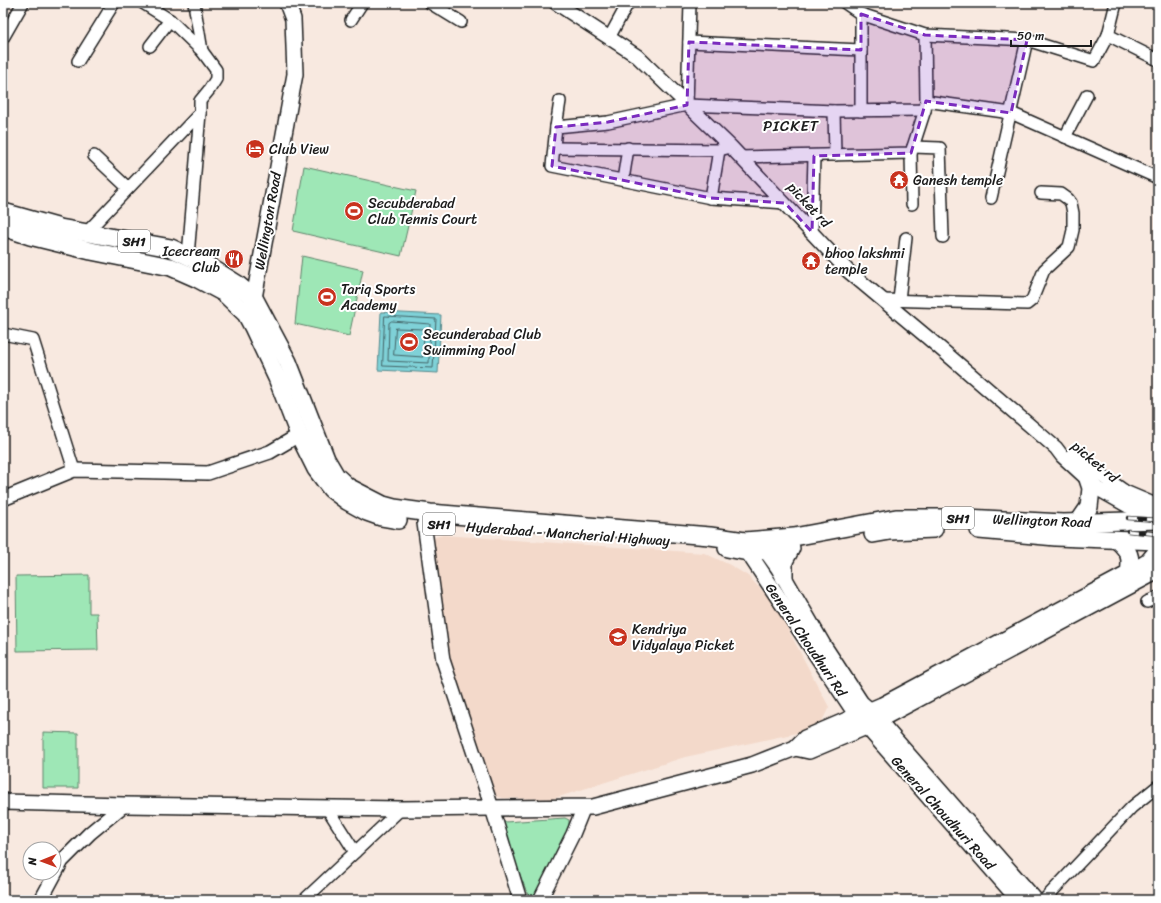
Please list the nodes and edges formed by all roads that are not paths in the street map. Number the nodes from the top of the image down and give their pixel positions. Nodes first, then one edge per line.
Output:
1 (23, 3) edge
2 (114, 3) edge
3 (143, 3) edge
4 (194, 3) edge
5 (287, 3) edge
6 (361, 3) edge
7 (430, 3) edge
8 (556, 3) edge
9 (628, 3) edge
10 (690, 3) edge
11 (845, 3) edge
12 (1116, 3) edge
13 (860, 14) junction
14 (170, 20) junction
15 (351, 20) dead end
16 (461, 22) dead end
17 (925, 35) junction
18 (1108, 35) junction
19 (3, 38) edge
20 (609, 38) junction
21 (1027, 40) junction
22 (688, 42) junction
23 (150, 46) dead end
24 (861, 50) junction
25 (202, 51) junction
26 (1158, 60) edge
27 (78, 61) dead end
28 (1087, 95) dead end
29 (560, 100) dead end
30 (687, 105) junction
31 (926, 106) junction
32 (834, 110) junction
33 (861, 111) junction
34 (200, 113) junction
35 (1011, 113) junction
36 (556, 127) junction
37 (1065, 137) junction
38 (554, 148) junction
39 (628, 148) junction
40 (725, 148) junction
41 (912, 150) junction
42 (835, 155) junction
43 (94, 156) dead end
44 (814, 156) junction
45 (741, 157) junction
46 (1158, 178) edge
47 (623, 180) junction
48 (128, 188) junction
49 (1041, 193) dead end
50 (711, 198) junction
51 (990, 198) dead end
52 (785, 203) junction
53 (912, 204) dead end
54 (3, 212) edge
55 (3, 227) edge
56 (812, 232) junction
57 (86, 233) junction
58 (943, 237) dead end
59 (906, 238) dead end
60 (188, 256) junction
61 (254, 298) junction
62 (883, 300) junction
63 (899, 300) junction
64 (246, 314) junction
65 (3, 334) edge
66 (299, 435) junction
67 (1056, 448) junction
68 (74, 470) junction
69 (1088, 479) junction
70 (3, 498) edge
71 (1158, 506) edge
72 (1158, 520) edge
73 (424, 523) junction
74 (1078, 523) junction
75 (1117, 540) junction
76 (1158, 541) edge
77 (754, 546) junction
78 (791, 548) junction
79 (1158, 549) edge
80 (1158, 571) edge
81 (1129, 573) junction
82 (784, 577) junction
83 (1158, 597) edge
84 (1147, 602) dead end
85 (868, 718) junction
86 (1158, 786) edge
87 (3, 802) edge
88 (124, 805) junction
89 (584, 807) junction
90 (327, 808) junction
91 (492, 808) junction
92 (401, 809) junction
93 (355, 852) junction
94 (41, 900) edge
95 (304, 900) edge
96 (520, 900) edge
97 (540, 900) edge
98 (1019, 900) edge
99 (1035, 900) edge
100 (1044, 900) edge

1 - 19 street
2 - 27 street
3 - 14 street
4 - 25 street
5 - 61 main road, Wellington Road
6 - 15 street
7 - 16 street
8 - 20 street, picket rd
9 - 20 street
10 - 22 street
11 - 13 street
12 - 18 street
13 - 17 street
13 - 24 street
14 - 23 street
14 - 25 street
17 - 21 street
17 - 31 street
18 - 21 street
18 - 26 street
20 - 30 street, picket rd
21 - 35 street
22 - 24 street
22 - 30 street
24 - 33 street
25 - 34 street
28 - 37 street
29 - 36 street
30 - 32 street
30 - 36 street
30 - 40 street, picket rd
31 - 33 street
31 - 35 street
31 - 41 street
32 - 33 street
32 - 42 street
34 - 48 street
34 - 60 street
35 - 37 street
35 - 51 street
36 - 38 street
37 - 46 street
38 - 39 street
38 - 47 street
39 - 40 street
39 - 47 street
40 - 45 street, picket rd
40 - 50 street
41 - 42 street
41 - 53 street
41 - 58 street
42 - 44 street
43 - 48 street
44 - 45 street
44 - 56 street
45 - 52 street, picket rd
47 - 50 street
48 - 57 street
49 - 63 street
50 - 52 street
52 - 56 street, picket rd
54 - 57 main road, Hyderabad - Mancherial Highway / SH1
55 - 64 main road, Hyderabad - Mancherial Highway / SH1
56 - 62 street, picket rd
57 - 60 main road, Hyderabad - Mancherial Highway / SH1
59 - 63 street
60 - 61 main road, Hyderabad - Mancherial Highway / SH1
61 - 64 main road, Wellington Road
61 - 77 main road, Hyderabad - Mancherial Highway / SH1
62 - 63 street
62 - 67 street, picket rd
64 - 66 main road, Hyderabad - Mancherial Highway / SH1
65 - 68 street
66 - 68 street
66 - 73 main road, Hyderabad - Mancherial Highway / SH1
67 - 69 street, picket rd
67 - 71 street, picket rd
68 - 70 street
69 - 72 street, picket rd
69 - 74 main road
72 - 74 main road, Wellington Road / SH1
73 - 77 main road, Hyderabad - Mancherial Highway / SH1
73 - 91 street
74 - 77 main road, Wellington Road / SH1
75 - 76 main road, SH1
75 - 78 main road, SH1
75 - 81 main road
77 - 78 main road, SH1
77 - 82 main road
77 - 85 main road, General Choudhuri Rd
78 - 82 main road
79 - 81 main road
80 - 85 main road
81 - 85 main road
82 - 85 main road
83 - 84 street
85 - 89 main road
85 - 98 main road, General Choudhuri Road
85 - 99 main road
86 - 100 street
87 - 88 main road
88 - 90 main road
88 - 94 street
89 - 91 main road
89 - 97 street
90 - 92 main road
90 - 93 street
91 - 92 main road
91 - 96 street
92 - 93 street
93 - 95 street

